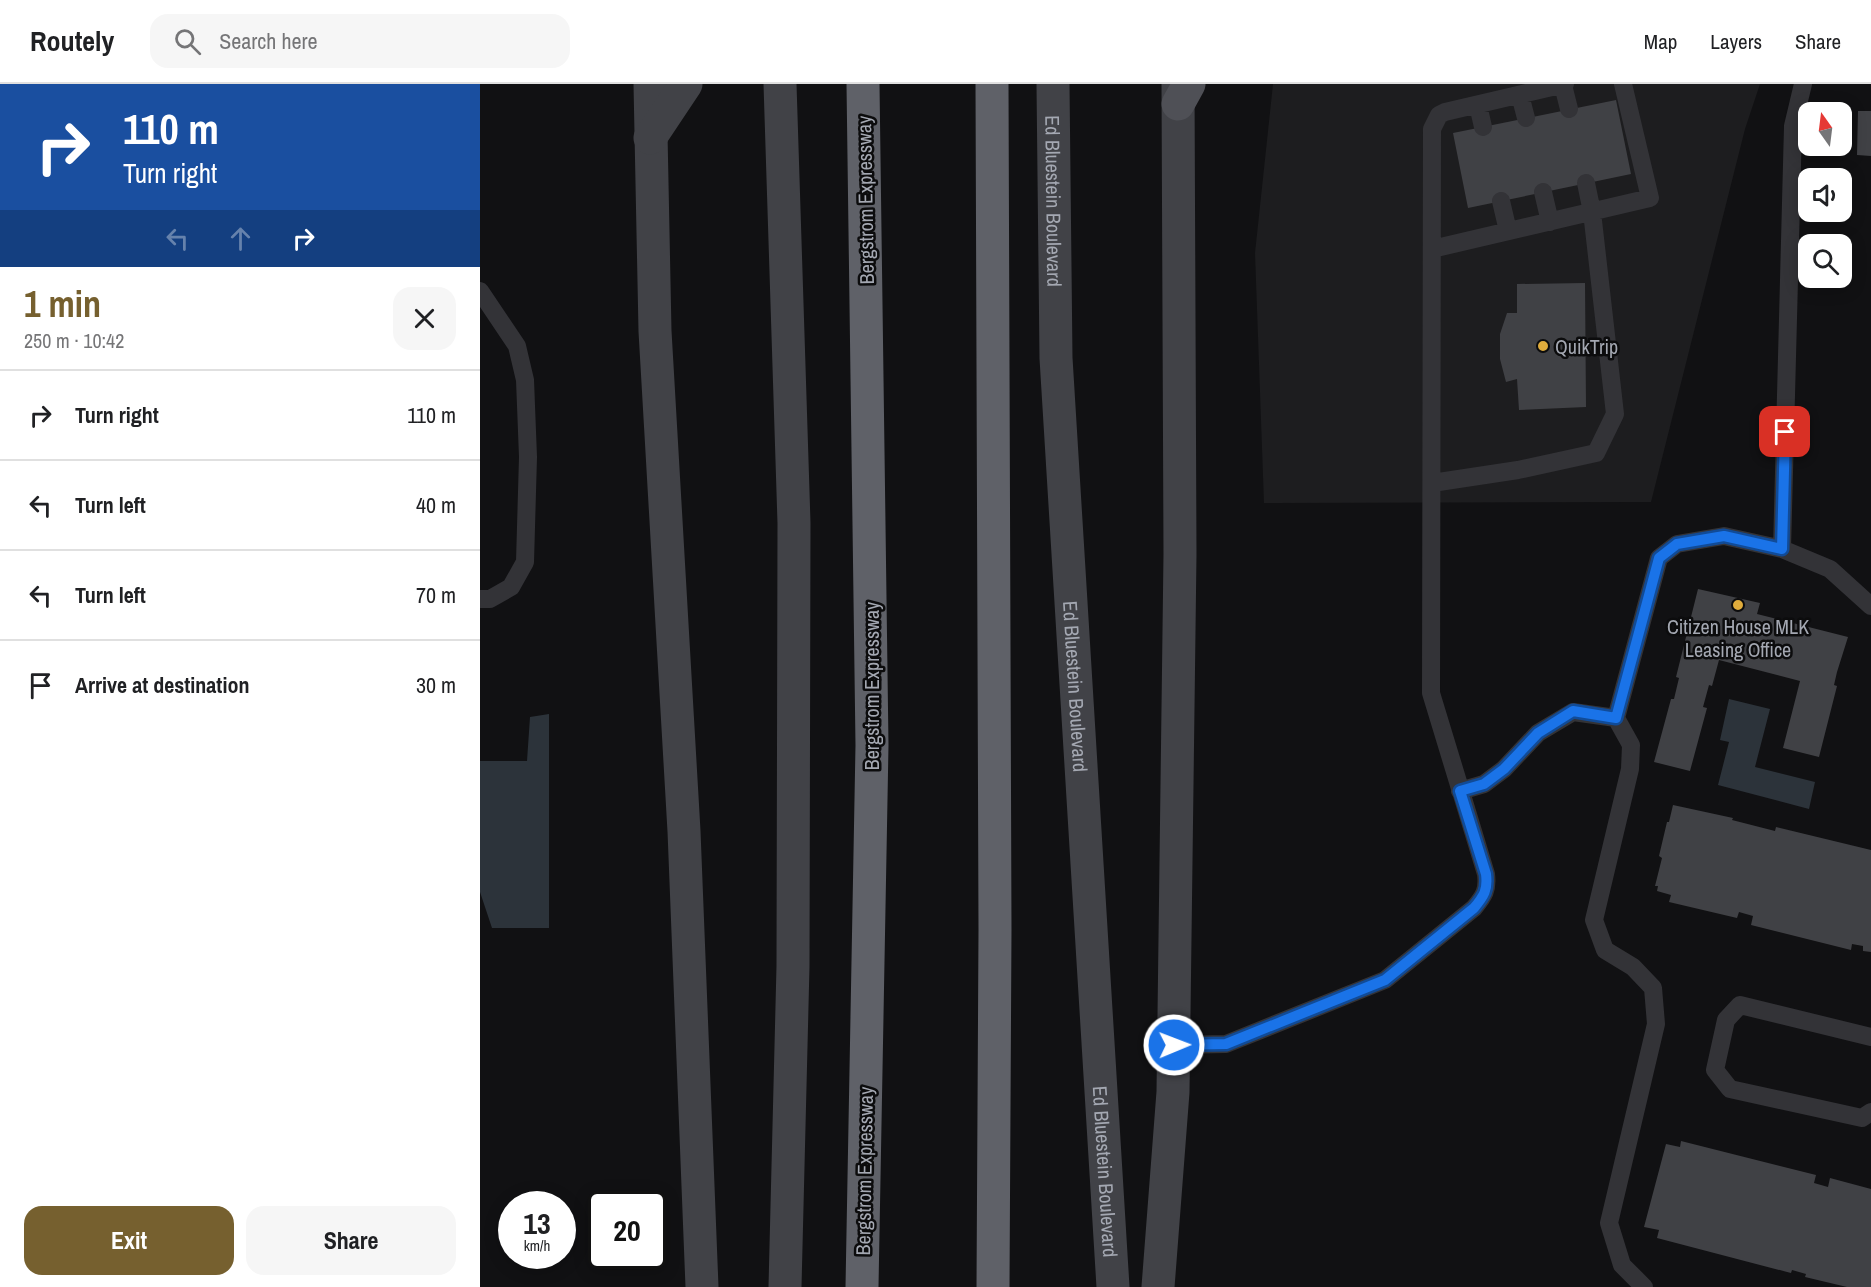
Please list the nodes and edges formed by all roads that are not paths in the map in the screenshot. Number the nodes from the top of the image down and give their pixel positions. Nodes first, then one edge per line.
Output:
1 (650, 84) edge
2 (687, 84) edge
3 (780, 84) edge
4 (863, 84) edge
5 (993, 84) edge
6 (1053, 84) edge
7 (1564, 84) edge
8 (1623, 84) edge
9 (1803, 84) edge
10 (1176, 89) edge
11 (1520, 95) junction
12 (1478, 105) junction
13 (1569, 109) dead end
14 (1526, 118) dead end
15 (1483, 127) dead end
16 (651, 138) junction
17 (1586, 183) dead end
18 (1543, 192) dead end
19 (1501, 201) dead end
20 (1593, 212) junction
21 (1550, 222) junction
22 (1508, 231) junction
23 (1432, 249) junction
24 (480, 291) edge
25 (1432, 483) junction
26 (1782, 549) junction
27 (480, 599) edge
28 (1871, 606) edge
29 (1616, 718) junction
30 (1460, 791) junction
31 (1871, 1037) edge
32 (1174, 1045) junction
33 (1871, 1112) edge
34 (702, 1287) edge
35 (785, 1287) edge
36 (862, 1287) edge
37 (993, 1287) edge
38 (1113, 1287) edge
39 (1158, 1287) edge
40 (1644, 1287) edge

1 - 16 main road
2 - 16 main road
3 - 35 main road
4 - 36 highway, Bergstrom Expressway
5 - 37 highway
6 - 38 main road, Ed Bluestein Boulevard
7 - 11 lane
7 - 13 lane
8 - 20 lane
9 - 26 lane
10 - 32 main road
11 - 12 lane
11 - 14 lane
12 - 15 lane
12 - 23 lane
16 - 34 main road
17 - 20 lane
18 - 21 lane
19 - 22 lane
20 - 21 lane
20 - 25 lane
21 - 22 lane
22 - 23 lane
23 - 25 lane
24 - 27 lane
25 - 30 lane
26 - 28 lane
26 - 29 lane
29 - 30 lane
29 - 40 lane
30 - 32 lane
31 - 33 lane
32 - 39 main road

